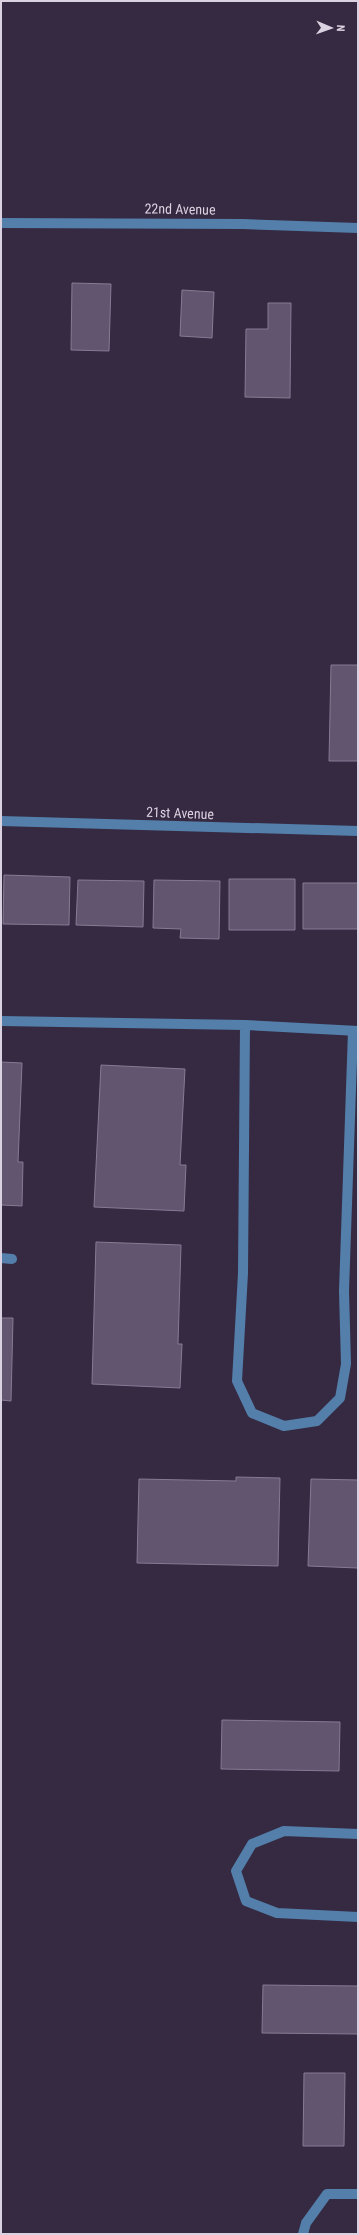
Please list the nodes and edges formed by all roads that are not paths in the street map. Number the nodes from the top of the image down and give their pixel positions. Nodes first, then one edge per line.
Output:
1 (1, 223) edge
2 (358, 228) edge
3 (1, 821) edge
4 (358, 831) edge
5 (1, 1021) edge
6 (245, 1025) junction
7 (355, 1031) edge
8 (1, 1258) edge
9 (12, 1259) dead end
10 (358, 1834) edge
11 (358, 1917) edge
12 (358, 2194) edge
13 (303, 2234) edge

1 - 2 street, 22nd Avenue
3 - 4 street, 21st Avenue
5 - 6 street
6 - 7 street
6 - 7 street
8 - 9 street
10 - 11 street
12 - 13 street

